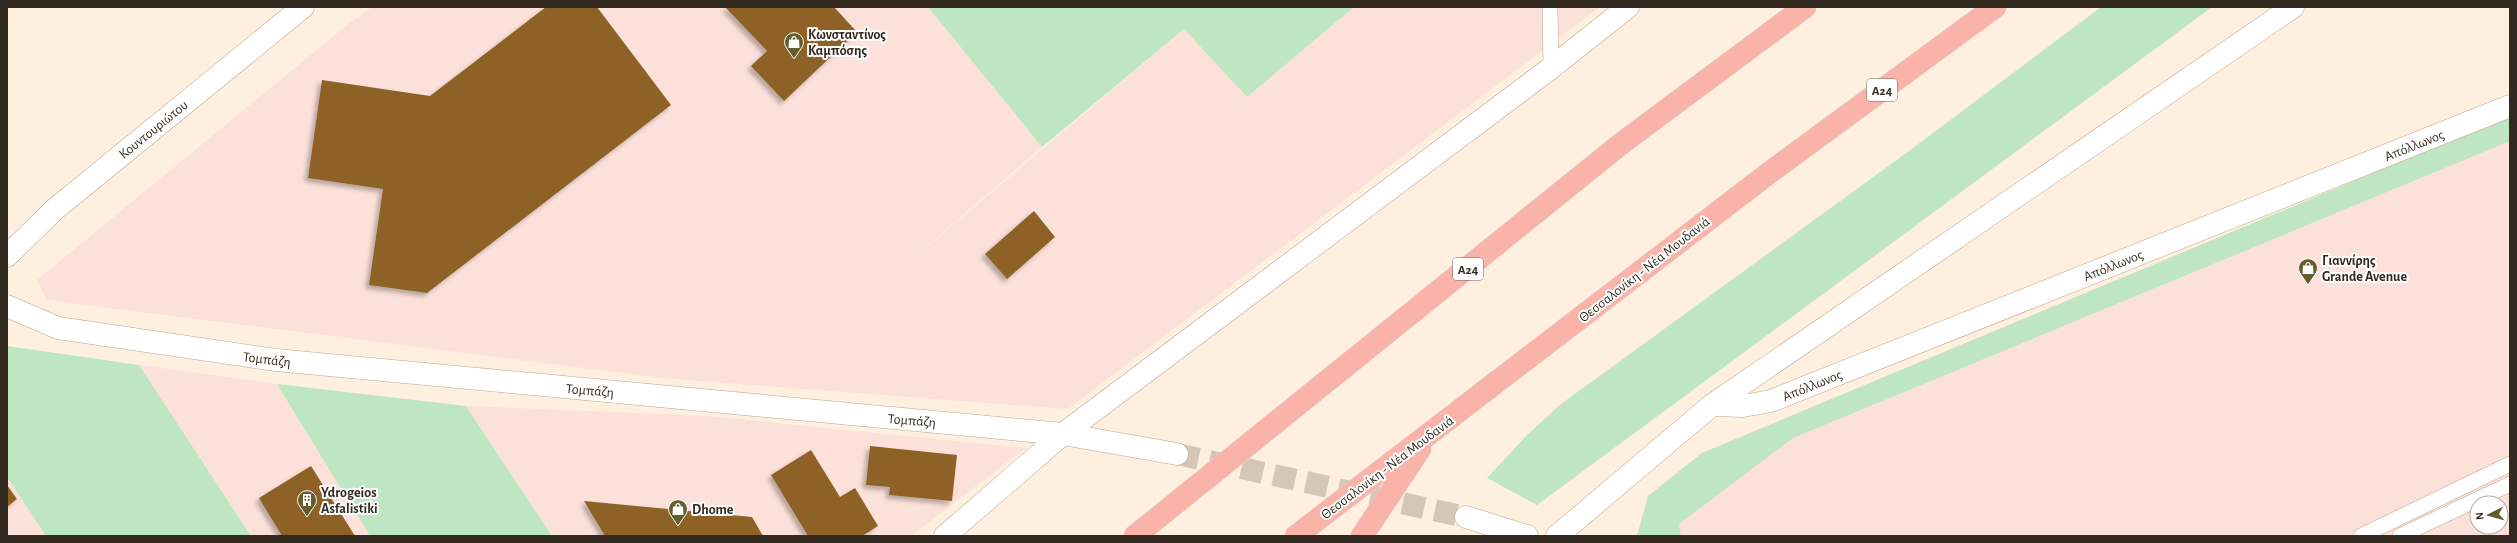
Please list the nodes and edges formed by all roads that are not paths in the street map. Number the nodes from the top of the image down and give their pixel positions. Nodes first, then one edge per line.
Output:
1 (303, 7) edge
2 (1550, 7) edge
3 (1628, 7) edge
4 (1805, 7) edge
5 (1995, 7) edge
6 (2293, 7) edge
7 (1551, 68) junction
8 (2510, 106) edge
9 (7, 256) edge
10 (7, 306) edge
11 (1712, 405) junction
12 (1063, 434) junction
13 (1431, 434) junction
14 (1177, 454) tunnel mouth
15 (2510, 464) edge
16 (2510, 484) edge
17 (1466, 517) tunnel mouth
18 (945, 536) edge
19 (1135, 536) edge
20 (1296, 536) edge
21 (1362, 536) edge
22 (1527, 536) edge
23 (1557, 536) edge
24 (2360, 536) edge
25 (2400, 536) edge

1 - 9 street, Κουντουριώτου
2 - 7 lane
3 - 7 street
4 - 19 highway, Α24
5 - 13 highway, Θεσσαλονίκη - Νέα Μουδανιά / Α24
6 - 11 street
7 - 12 street
8 - 11 street, Απόλλωνος
10 - 12 street, Τομπάζη
11 - 23 street
12 - 14 street, Τομπάζη
12 - 18 street
13 - 20 highway, Θεσσαλονίκη - Νέα Μουδανιά
13 - 21 highway, Α24
15 - 24 lane
16 - 25 lane
17 - 22 street

